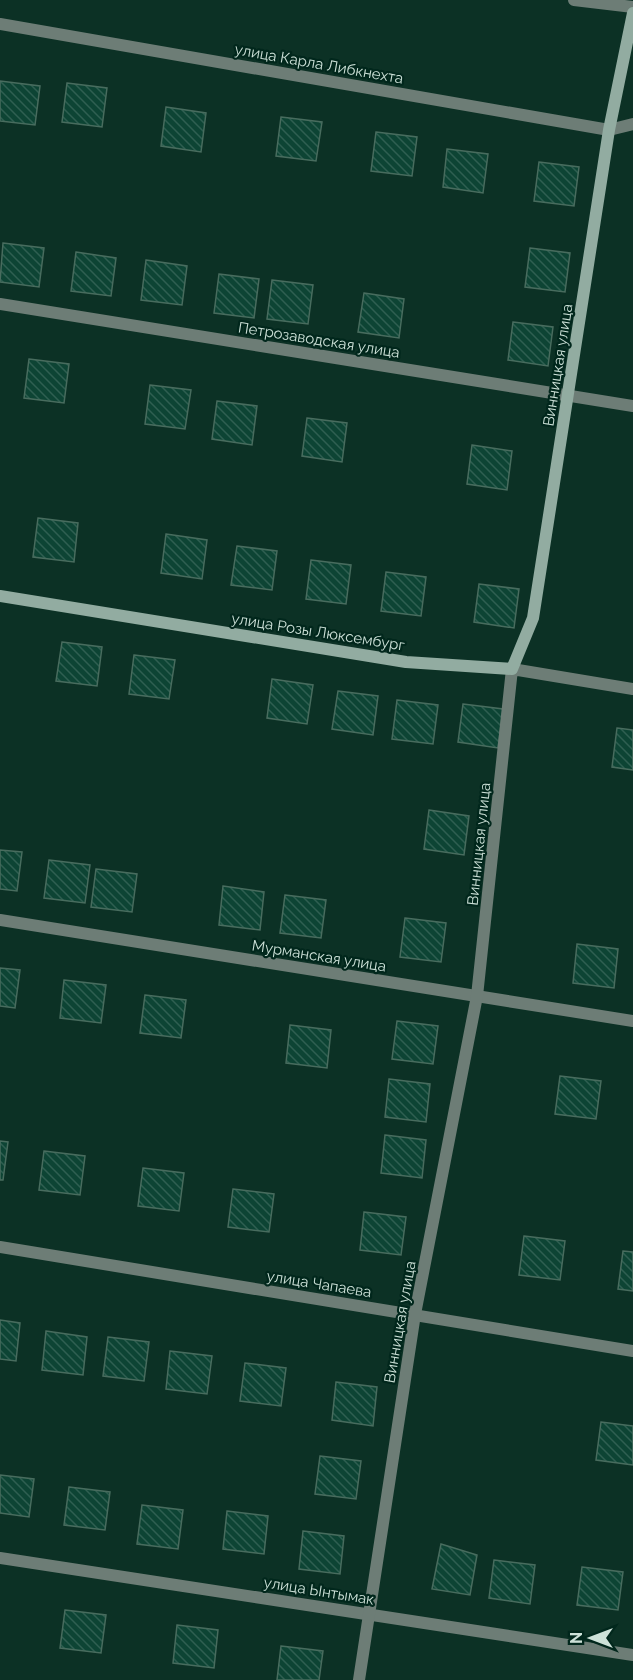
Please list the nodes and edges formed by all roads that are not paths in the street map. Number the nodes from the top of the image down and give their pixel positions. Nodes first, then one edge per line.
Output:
1 (574, 0) edge
2 (633, 7) edge
3 (633, 13) edge
4 (0, 24) edge
5 (633, 124) edge
6 (609, 130) junction
7 (0, 304) edge
8 (569, 395) junction
9 (633, 406) edge
10 (0, 596) edge
11 (512, 669) junction
12 (633, 689) edge
13 (0, 920) edge
14 (477, 996) junction
15 (633, 1021) edge
16 (0, 1247) edge
17 (415, 1314) junction
18 (633, 1351) edge
19 (0, 1558) edge
20 (369, 1614) junction
21 (633, 1655) edge
22 (359, 1680) edge

1 - 2 street
3 - 6 main road, Винницкая улица
4 - 6 street, улица Карла Либкнехта
5 - 6 street, улица Карла Либкнехта
6 - 8 main road, Винницкая улица
7 - 8 street, Петрозаводская улица
8 - 9 street, Петрозаводская улица
8 - 11 main road, Винницкая улица
10 - 11 main road, улица Розы Люксембург
11 - 12 street, улица Розы Люксембург
11 - 14 street, Винницкая улица
13 - 14 street, Мурманская улица
14 - 15 street, Мурманская улица
14 - 17 street, Винницкая улица
16 - 17 street, улица Чапаева
17 - 18 street, улица Чапаева
17 - 20 street, Винницкая улица
19 - 20 street, улица Ынтымак
20 - 21 street, улица Ынтымак
20 - 22 street, Винницкая улица

